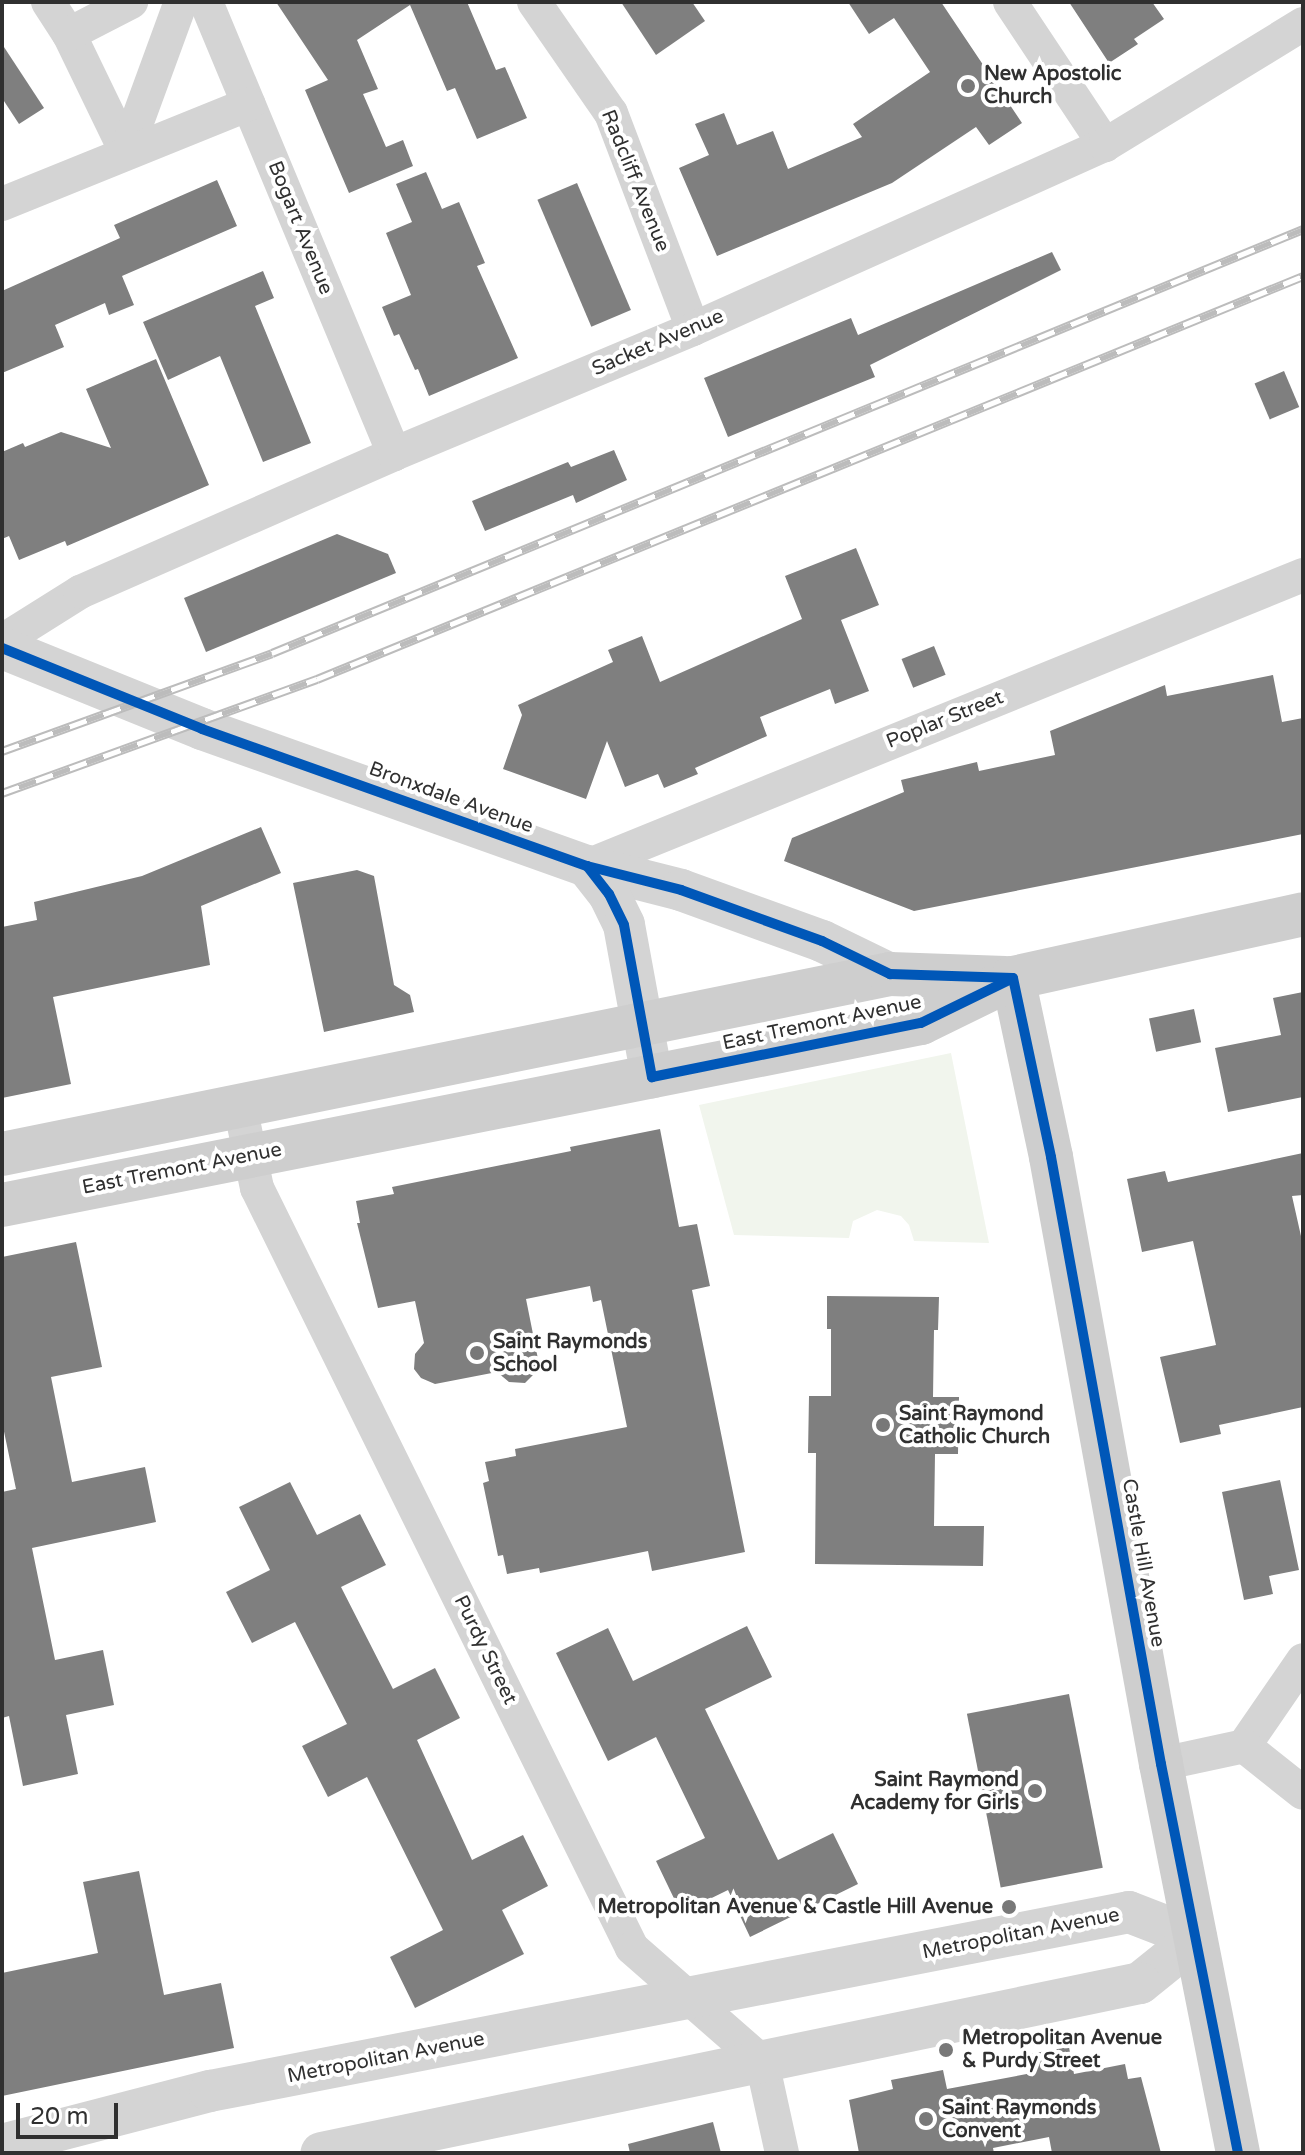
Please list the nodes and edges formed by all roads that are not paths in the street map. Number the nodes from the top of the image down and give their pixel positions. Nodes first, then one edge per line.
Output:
1 (48, 2) edge
2 (131, 2) edge
3 (181, 2) edge
4 (206, 2) edge
5 (534, 2) edge
6 (1010, 2) edge
7 (1303, 24) edge
8 (69, 34) junction
9 (249, 104) junction
10 (1105, 145) junction
11 (126, 152) junction
12 (2, 204) edge
13 (693, 329) junction
14 (394, 454) junction
15 (1303, 575) edge
16 (2, 641) edge
17 (2, 648) edge
18 (587, 866) junction
19 (1303, 914) edge
20 (890, 974) junction
21 (1013, 978) junction
22 (643, 1025) junction
23 (652, 1077) junction
24 (240, 1106) junction
25 (2, 1154) edge
26 (249, 1155) junction
27 (2, 1205) edge
28 (1303, 1660) edge
29 (1244, 1746) junction
30 (1161, 1764) junction
31 (1303, 1793) edge
32 (1196, 1938) junction
33 (692, 1999) junction
34 (762, 2062) junction
35 (2, 2145) edge
36 (321, 2153) edge
37 (782, 2153) edge
38 (1238, 2153) edge

1 - 8 street
2 - 8 street
3 - 11 street
4 - 9 street, Bogart Avenue
5 - 13 street, Radcliff Avenue
6 - 10 street
7 - 10 street, Sacket Avenue
8 - 11 street
9 - 11 street
9 - 14 street, Bogart Avenue
10 - 13 street, Sacket Avenue
11 - 12 street
13 - 14 street, Sacket Avenue
14 - 16 street, Sacket Avenue
15 - 18 street, Poplar Street
17 - 18 street, Bronxdale Avenue
18 - 20 street, Bronxdale Avenue
18 - 22 street
19 - 21 main road, East Tremont Avenue
20 - 21 main road, East Tremont Avenue
20 - 22 main road, East Tremont Avenue
21 - 23 main road, East Tremont Avenue
21 - 30 main road, Castle Hill Avenue
22 - 23 street
22 - 24 main road, East Tremont Avenue
23 - 26 main road, East Tremont Avenue
24 - 25 main road, East Tremont Avenue
24 - 26 street, Purdy Street
26 - 27 main road, East Tremont Avenue
26 - 33 street, Purdy Street
28 - 29 street
29 - 30 street
29 - 31 street
30 - 32 main road, Castle Hill Avenue
32 - 33 street, Metropolitan Avenue
32 - 34 street
32 - 38 main road, Castle Hill Avenue
33 - 34 street, Purdy Street
33 - 35 street, Metropolitan Avenue
34 - 36 street
34 - 37 street

